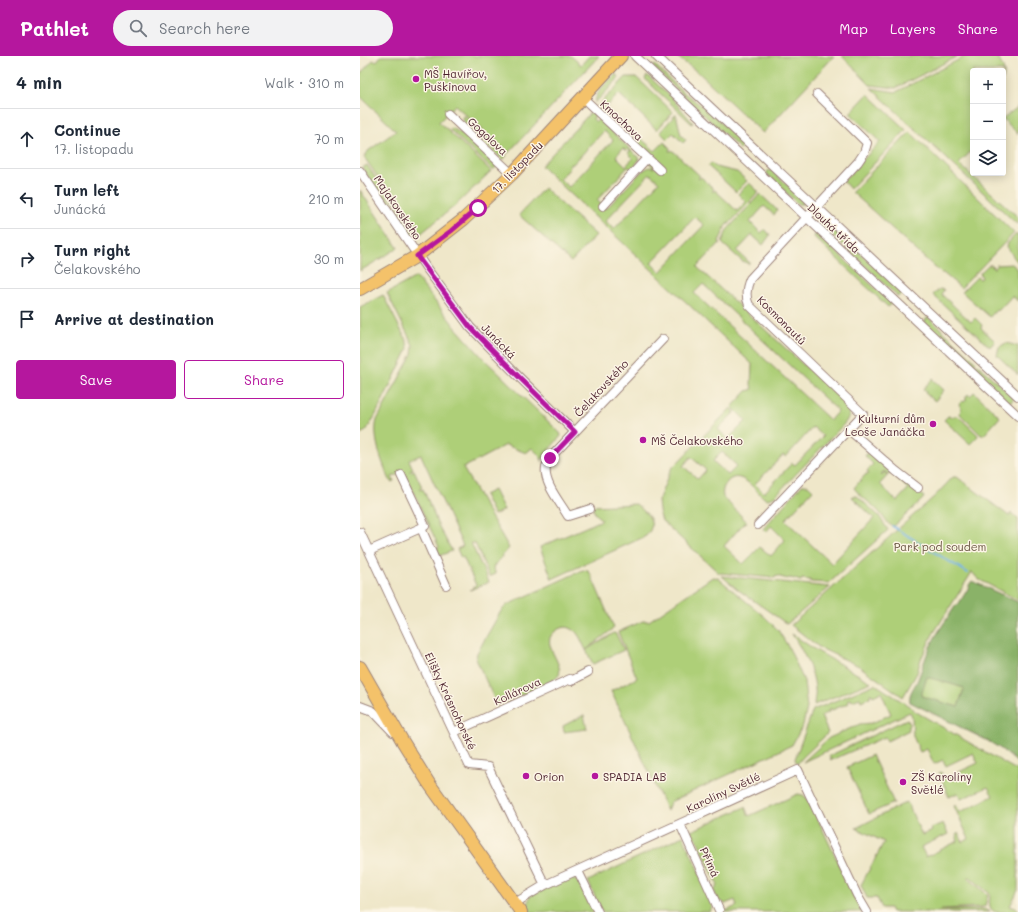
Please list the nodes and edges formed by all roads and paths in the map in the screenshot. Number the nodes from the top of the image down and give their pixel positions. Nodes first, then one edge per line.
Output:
1 (621, 56) edge
2 (635, 56) edge
3 (656, 56) edge
4 (817, 94) dead end
5 (582, 98) junction
6 (448, 114) dead end
7 (647, 158) junction
8 (660, 170) dead end
9 (360, 171) edge
10 (512, 174) junction
11 (603, 206) dead end
12 (816, 206) junction
13 (806, 217) junction
14 (417, 256) junction
15 (360, 289) edge
16 (663, 339) dead end
17 (1018, 396) edge
18 (1018, 416) edge
19 (848, 429) junction
20 (575, 432) junction
21 (401, 475) dead end
22 (918, 488) dead end
23 (590, 509) dead end
24 (758, 525) dead end
25 (421, 528) junction
26 (360, 532) edge
27 (369, 551) junction
28 (446, 585) dead end
29 (588, 672) dead end
30 (361, 673) edge
31 (360, 706) edge
32 (454, 732) junction
33 (402, 742) junction
34 (680, 824) junction
35 (578, 871) junction
36 (544, 885) junction
37 (518, 908) edge
38 (719, 910) dead end
39 (598, 912) edge
40 (867, 912) edge

1 - 5 main road, 17. listopadu
2 - 13 street, Dlouhá třída
3 - 12 street, Dlouhá třída
4 - 12 street, Dlouhá třída
5 - 7 street, Kmochova
5 - 10 main road, 17. listopadu
6 - 10 street, Gogolova
7 - 8 street, Kmochova
7 - 11 street
9 - 14 street, Majakovského
10 - 14 main road, 17. listopadu
12 - 13 street
12 - 17 street, Dlouhá třída
13 - 18 street, Dlouhá třída
13 - 19 street, Kosmonautů
14 - 15 main road, 17. listopadu
14 - 20 street, Junácká
16 - 20 street, Čelakovského
19 - 22 street
19 - 24 street, Kosmonautů
20 - 23 street, Čelakovského
21 - 25 street
25 - 27 street
25 - 28 street
26 - 27 street, Elišky Krásnohorské
27 - 32 street, Elišky Krásnohorské
29 - 32 street, Kollárova
30 - 33 main road
31 - 33 street
32 - 36 street, Elišky Krásnohorské
33 - 37 main road
34 - 35 street, Karolíny Světlé
34 - 38 street, Přímá
34 - 40 street, Karolíny Světlé
35 - 36 street, Karolíny Světlé
35 - 39 street
36 - 37 street, Karolíny Světlé

